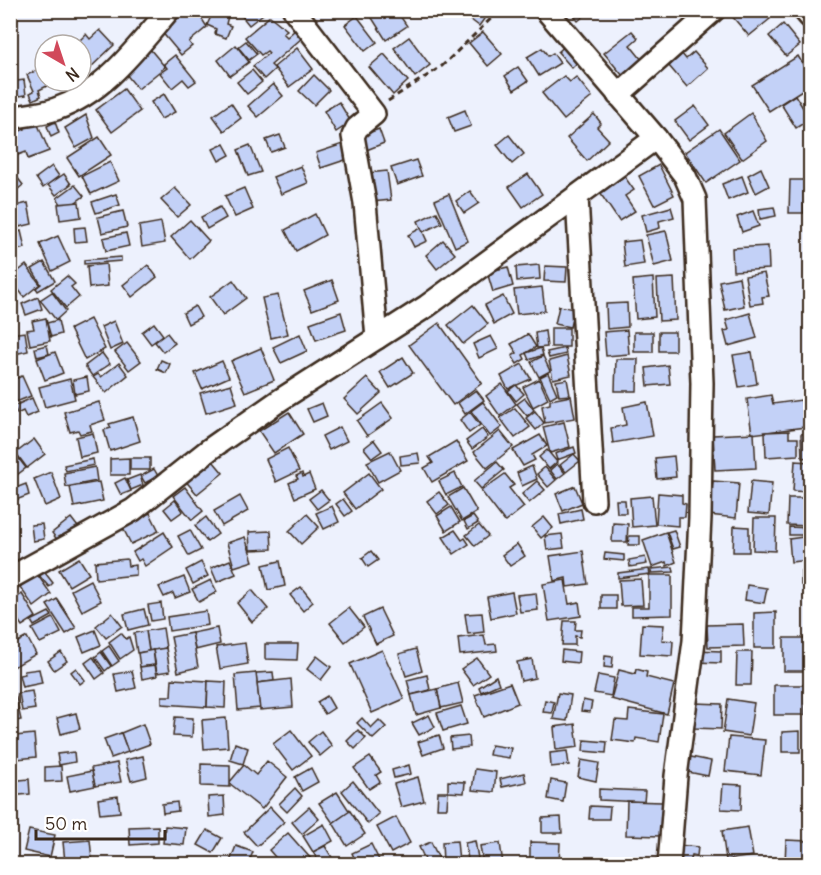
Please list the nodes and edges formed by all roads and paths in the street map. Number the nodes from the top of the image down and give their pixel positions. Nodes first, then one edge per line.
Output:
1 (169, 10) edge
2 (294, 10) edge
3 (500, 10) edge
4 (546, 10) edge
5 (714, 10) edge
6 (804, 10) edge
7 (810, 17) edge
8 (618, 95) junction
9 (374, 114) junction
10 (10, 118) edge
11 (656, 138) junction
12 (577, 197) junction
13 (377, 338) junction
14 (594, 501) dead end
15 (10, 578) edge
16 (669, 864) edge

1 - 10 street
2 - 9 street
3 - 9 path
4 - 8 street
5 - 8 street
6 - 7 street
8 - 11 street
9 - 13 street
11 - 12 street
11 - 16 street
12 - 13 street
12 - 14 street
13 - 15 street

